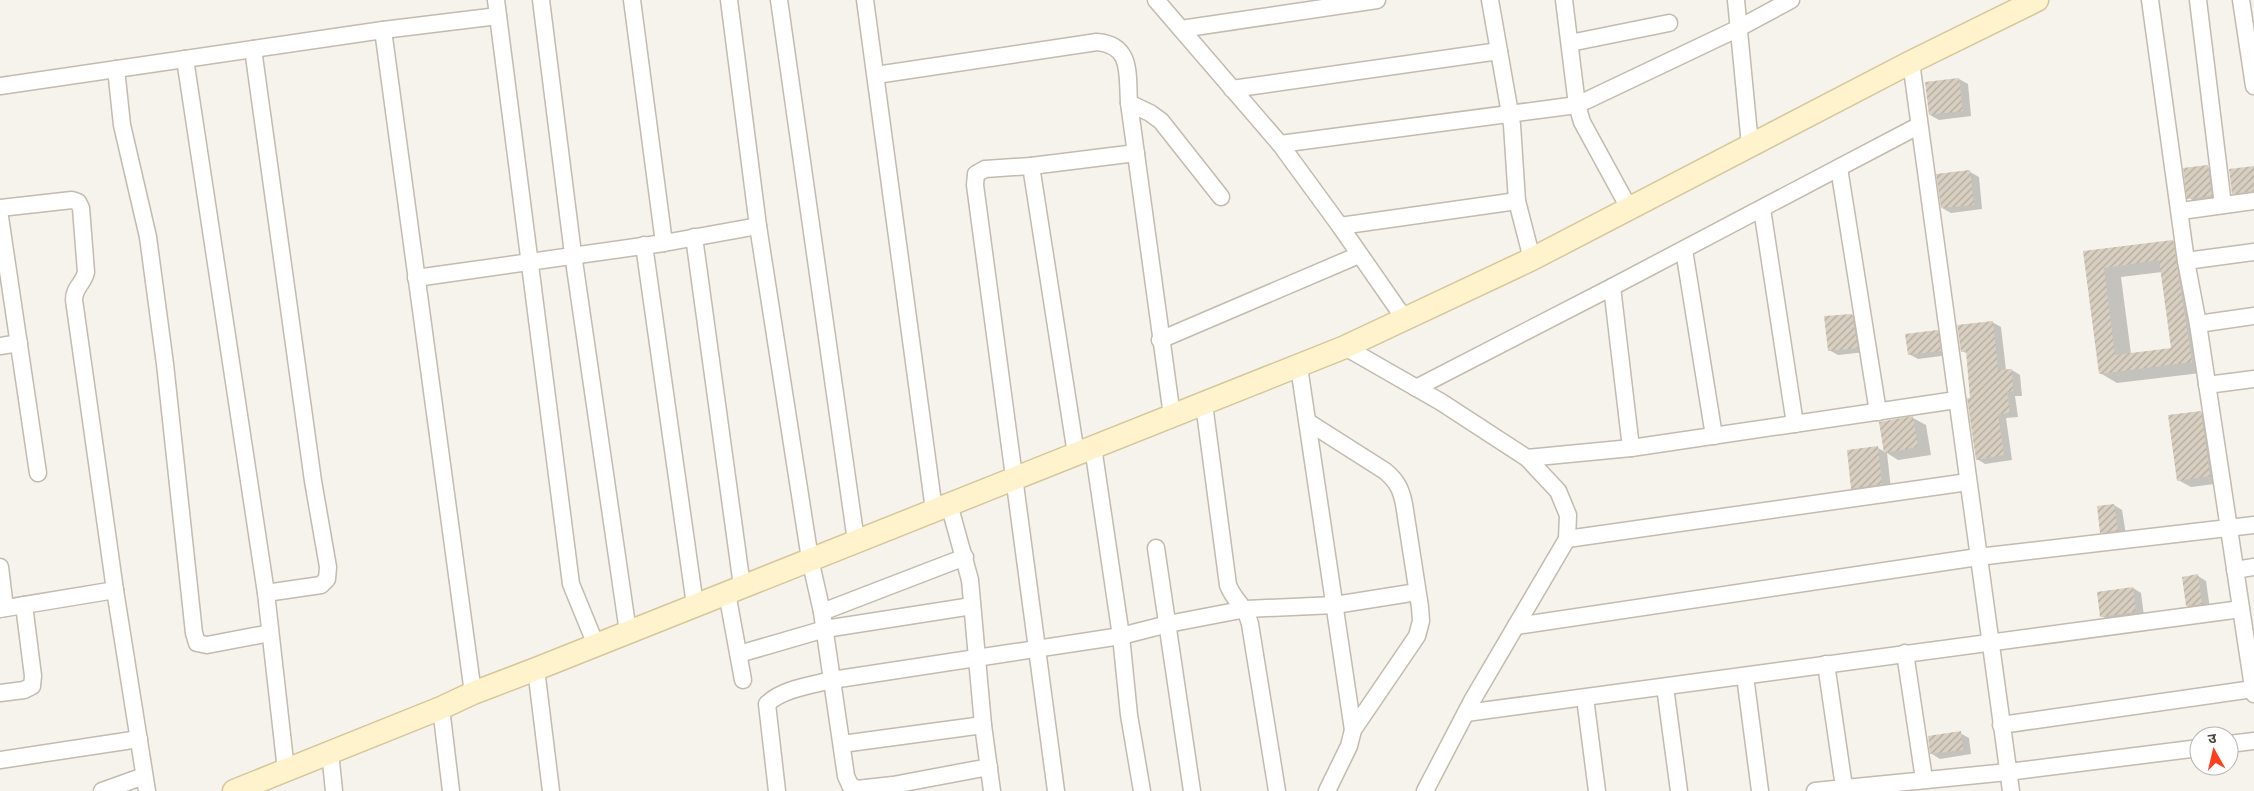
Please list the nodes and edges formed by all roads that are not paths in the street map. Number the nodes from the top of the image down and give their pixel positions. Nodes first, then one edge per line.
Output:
1 (541, 0) edge
2 (632, 0) edge
3 (729, 0) edge
4 (779, 0) edge
5 (866, 0) edge
6 (1156, 0) edge
7 (1377, 0) edge
8 (1490, 0) edge
9 (1564, 0) edge
10 (1736, 0) edge
11 (1791, 0) edge
12 (2037, 0) edge
13 (2150, 0) edge
14 (2198, 0) edge
15 (2241, 0) edge
16 (497, 8) edge
17 (1669, 23) dead end
18 (1739, 28) junction
19 (1181, 29) junction
20 (383, 30) junction
21 (1570, 43) junction
22 (253, 49) junction
23 (1499, 51) junction
24 (185, 59) junction
25 (1911, 62) junction
26 (116, 69) junction
27 (876, 75) junction
28 (0, 86) edge
29 (2254, 86) edge
30 (1232, 89) junction
31 (1129, 103) junction
32 (1577, 104) junction
33 (1509, 114) junction
34 (1918, 126) junction
35 (1280, 144) junction
36 (1750, 145) junction
37 (1136, 153) junction
38 (1032, 166) junction
39 (1840, 168) junction
40 (1221, 197) dead end
41 (1517, 201) junction
42 (2254, 201) edge
43 (2223, 205) junction
44 (0, 208) edge
45 (1629, 208) junction
46 (1762, 209) junction
47 (2181, 211) junction
48 (1, 224) edge
49 (758, 226) junction
50 (1340, 226) junction
51 (694, 238) junction
52 (664, 243) junction
53 (644, 245) junction
54 (1684, 250) junction
55 (2254, 252) edge
56 (574, 254) junction
57 (1359, 255) junction
58 (1532, 259) junction
59 (530, 261) junction
60 (2186, 261) junction
61 (416, 278) junction
62 (1612, 288) junction
63 (2254, 316) edge
64 (1404, 318) junction
65 (2198, 324) junction
66 (1160, 340) junction
67 (19, 343) junction
68 (0, 346) edge
69 (1345, 347) junction
70 (1299, 367) junction
71 (2254, 379) edge
72 (2207, 385) junction
73 (1416, 388) junction
74 (1956, 400) junction
75 (1204, 404) junction
76 (1878, 412) junction
77 (1172, 416) junction
78 (1308, 422) junction
79 (1795, 424) junction
80 (1714, 436) junction
81 (1631, 448) junction
82 (1084, 451) junction
83 (1528, 458) junction
84 (38, 473) dead end
85 (1014, 478) junction
86 (1968, 482) junction
87 (941, 507) junction
88 (2254, 525) edge
89 (2229, 530) junction
90 (1567, 539) junction
91 (856, 541) junction
92 (1156, 548) dead end
93 (965, 557) junction
94 (1978, 557) junction
95 (810, 559) junction
96 (0, 567) edge
97 (2254, 567) edge
98 (2235, 570) junction
99 (115, 590) junction
100 (735, 590) junction
101 (1417, 592) junction
102 (266, 593) junction
103 (24, 605) junction
104 (695, 605) junction
105 (1335, 605) junction
106 (972, 606) junction
107 (3, 609) edge
108 (1246, 609) junction
109 (822, 612) junction
110 (2246, 615) edge
111 (1168, 624) junction
112 (1516, 626) junction
113 (825, 629) junction
114 (628, 632) junction
115 (270, 633) junction
116 (1121, 636) junction
117 (1990, 642) junction
118 (596, 645) junction
119 (1036, 649) junction
120 (1905, 653) junction
121 (739, 654) junction
122 (978, 657) junction
123 (1826, 664) junction
124 (536, 670) junction
125 (1745, 676) junction
126 (743, 680) dead end
127 (832, 680) junction
128 (1665, 687) junction
129 (2254, 692) edge
130 (0, 693) edge
131 (473, 693) junction
132 (1585, 698) junction
133 (441, 708) junction
134 (1466, 713) junction
135 (984, 725) junction
136 (2002, 725) junction
137 (1353, 730) junction
138 (139, 740) junction
139 (2254, 741) edge
140 (2239, 743) edge
141 (842, 744) junction
142 (2189, 749) edge
143 (330, 752) junction
144 (0, 760) edge
145 (989, 767) junction
146 (286, 770) junction
147 (2008, 772) junction
148 (1924, 779) junction
149 (145, 783) edge
150 (1844, 787) junction
151 (102, 791) edge
152 (236, 791) edge
153 (334, 791) edge
154 (451, 791) edge
155 (551, 791) edge
156 (777, 791) edge
157 (992, 791) edge
158 (1056, 791) edge
159 (1142, 791) edge
160 (1192, 791) edge
161 (1277, 791) edge
162 (1327, 791) edge
163 (1425, 791) edge
164 (1597, 791) edge
165 (1679, 791) edge
166 (1760, 791) edge
167 (1815, 791) edge
168 (2011, 791) edge

1 - 56 street
2 - 52 street
3 - 49 street
4 - 91 street
5 - 27 street
6 - 19 street
7 - 19 street
8 - 23 street
9 - 21 street
10 - 18 street
11 - 18 street
12 - 25 street
13 - 47 street
14 - 43 street
15 - 29 street
16 - 20 street
16 - 59 street
17 - 21 street
18 - 32 street
18 - 36 street
19 - 30 street
20 - 22 street
20 - 61 street
21 - 32 street
22 - 24 street
22 - 102 street
23 - 30 street
23 - 33 street
24 - 26 street
24 - 102 street
25 - 34 street
25 - 36 street
26 - 28 street
26 - 115 street
27 - 31 street
27 - 87 street
30 - 35 street
31 - 37 street
31 - 40 street
32 - 33 street
32 - 45 street
33 - 35 street
33 - 41 street
34 - 39 street
34 - 74 street
35 - 50 street
36 - 45 street
37 - 38 street
37 - 66 street
38 - 82 street
38 - 85 street
39 - 46 street
39 - 76 street
41 - 50 street
41 - 58 street
42 - 43 street
43 - 47 street
44 - 99 street
45 - 58 street
46 - 54 street
46 - 79 street
47 - 60 street
48 - 67 street
49 - 51 street
49 - 95 street
50 - 57 street
51 - 52 street
51 - 100 street
52 - 53 street
53 - 56 street
53 - 104 street
54 - 62 street
54 - 80 street
55 - 60 street
56 - 59 street
56 - 114 street
57 - 64 street
57 - 66 street
58 - 64 street
59 - 61 street
59 - 118 street
60 - 65 street
61 - 131 street
62 - 73 street
62 - 81 street
63 - 65 street
64 - 69 street
65 - 72 street
66 - 77 street
67 - 68 street
67 - 84 street
69 - 70 street
69 - 73 street
70 - 75 street
70 - 78 street
71 - 72 street
72 - 89 street
73 - 83 street
74 - 76 street
74 - 86 street
75 - 77 street
75 - 108 street
76 - 79 street
77 - 82 street
78 - 101 street
78 - 105 street
79 - 80 street
80 - 81 street
81 - 83 street
82 - 85 street
82 - 116 street
83 - 90 street
85 - 87 street
85 - 119 street
86 - 90 street
86 - 94 street
87 - 91 street
87 - 93 street
88 - 89 street
89 - 94 street
89 - 98 street
90 - 112 street
91 - 95 street
92 - 111 street
93 - 106 street
93 - 109 street
94 - 112 street
94 - 117 street
95 - 100 street
95 - 109 street
96 - 107 street
97 - 98 street
98 - 110 street
99 - 103 street
99 - 138 street
100 - 104 street
100 - 121 street
101 - 105 street
101 - 137 street
102 - 115 street
103 - 107 street
103 - 130 street
104 - 114 street
105 - 108 street
105 - 137 street
106 - 113 street
106 - 122 street
108 - 111 street
108 - 161 street
109 - 113 street
110 - 117 street
110 - 129 street
111 - 116 street
111 - 160 street
112 - 134 street
113 - 121 street
113 - 127 street
114 - 118 street
115 - 146 street
116 - 119 street
116 - 159 street
117 - 120 street
117 - 136 street
118 - 124 street
119 - 122 street
119 - 158 street
120 - 123 street
120 - 148 street
121 - 126 street
122 - 127 street
122 - 135 street
123 - 125 street
123 - 150 street
124 - 131 street
124 - 155 street
125 - 128 street
125 - 166 street
127 - 141 street
127 - 156 street
128 - 132 street
128 - 165 street
129 - 136 street
131 - 133 street
132 - 134 street
132 - 164 street
133 - 143 street
133 - 154 street
134 - 163 street
135 - 141 street
135 - 145 street
136 - 147 street
137 - 162 street
138 - 144 street
138 - 149 street
139 - 140 street
141 - 145 street
142 - 147 street
143 - 146 street
143 - 153 street
145 - 157 street
146 - 152 street
147 - 148 street
147 - 168 street
148 - 150 street
149 - 151 street
150 - 167 street

